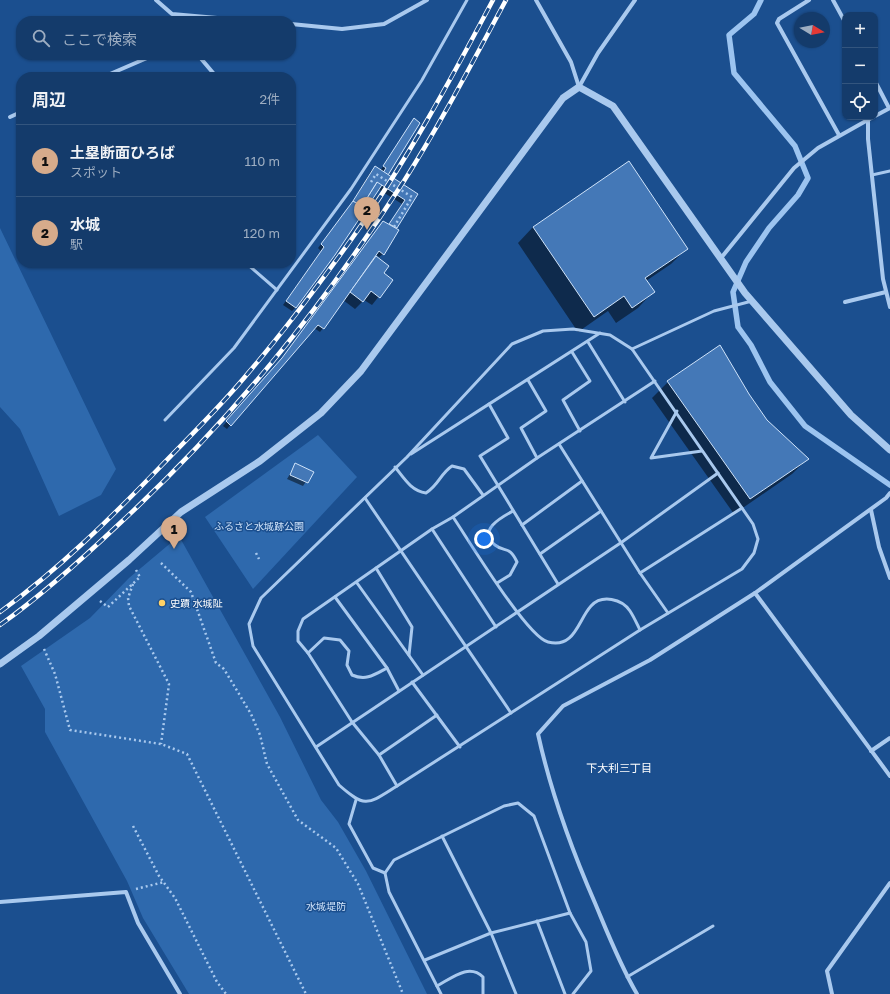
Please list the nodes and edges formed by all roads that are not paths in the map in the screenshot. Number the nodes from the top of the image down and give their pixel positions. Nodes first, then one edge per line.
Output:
1 (156, 0) edge
2 (427, 0) edge
3 (467, 0) edge
4 (536, 0) edge
5 (635, 0) edge
6 (809, 0) edge
7 (834, 0) edge
8 (181, 15) joint
9 (193, 16) edge
10 (842, 16) edge
11 (296, 24) edge
12 (142, 60) edge
13 (202, 60) edge
14 (115, 72) edge
15 (212, 72) edge
16 (877, 84) edge
17 (579, 87) junction
18 (890, 108) edge
19 (16, 114) edge
20 (878, 114) edge
21 (10, 117) dead end
22 (868, 120) joint
23 (839, 135) junction
24 (890, 172) edge
25 (872, 175) junction
26 (721, 258) junction
27 (296, 264) edge
28 (252, 268) edge
29 (293, 268) edge
30 (277, 290) junction
31 (886, 292) junction
32 (752, 301) junction
33 (845, 302) dead end
34 (890, 307) edge
35 (600, 333) junction
36 (588, 342) junction
37 (632, 349) junction
38 (572, 352) junction
39 (528, 380) junction
40 (655, 381) junction
41 (625, 402) junction
42 (489, 404) junction
43 (677, 411) junction
44 (164, 420) dead end
45 (580, 431) junction
46 (559, 444) junction
47 (702, 450) junction
48 (890, 450) edge
49 (407, 456) junction
50 (537, 458) junction
51 (395, 467) junction
52 (718, 472) junction
53 (582, 481) junction
54 (499, 486) junction
55 (890, 493) edge
56 (483, 496) junction
57 (365, 498) junction
58 (886, 498) junction
59 (890, 502) edge
60 (742, 508) junction
61 (870, 510) junction
62 (513, 511) junction
63 (601, 511) junction
64 (453, 517) junction
65 (522, 526) junction
66 (432, 529) junction
67 (622, 542) junction
68 (400, 552) junction
69 (540, 554) junction
70 (376, 568) junction
71 (640, 573) junction
72 (890, 578) edge
73 (357, 583) junction
74 (497, 583) junction
75 (558, 584) junction
76 (755, 593) junction
77 (335, 597) junction
78 (517, 612) junction
79 (668, 612) junction
80 (496, 627) junction
81 (640, 630) junction
82 (464, 647) junction
83 (308, 653) junction
84 (409, 656) junction
85 (0, 664) edge
86 (387, 668) junction
87 (423, 675) junction
88 (412, 682) junction
89 (399, 691) junction
90 (511, 713) junction
91 (437, 715) junction
92 (352, 722) junction
93 (890, 738) edge
94 (316, 747) junction
95 (460, 747) junction
96 (871, 751) junction
97 (379, 755) junction
98 (890, 776) edge
99 (397, 786) junction
100 (356, 800) junction
101 (442, 836) junction
102 (385, 873) junction
103 (890, 882) edge
104 (0, 902) edge
105 (570, 913) junction
106 (537, 921) junction
107 (713, 926) dead end
108 (491, 933) junction
109 (425, 960) junction
110 (627, 977) junction
111 (437, 986) junction
112 (180, 994) edge
113 (442, 994) edge
114 (483, 994) edge
115 (515, 994) edge
116 (565, 994) edge
117 (573, 994) edge
118 (637, 994) edge
119 (832, 994) edge

1 - 8 street
2 - 11 street
3 - 27 lane
4 - 17 street
5 - 17 street
6 - 23 street
7 - 10 street
8 - 9 street
12 - 14 street
13 - 15 street
16 - 18 street
17 - 26 street
17 - 85 street
18 - 20 street
19 - 21 street
22 - 23 street
22 - 25 street
23 - 26 street
24 - 25 lane
25 - 31 street
26 - 32 street
28 - 30 lane
29 - 30 lane
30 - 44 lane
31 - 33 street
31 - 34 street
32 - 37 lane
32 - 48 street
35 - 36 lane
35 - 37 lane
35 - 49 lane
36 - 38 lane
36 - 41 lane
37 - 40 lane
38 - 39 lane
38 - 45 lane
39 - 42 lane
39 - 50 lane
40 - 41 lane
40 - 43 lane
41 - 45 lane
42 - 49 lane
42 - 54 lane
43 - 47 lane
43 - 47 lane
45 - 46 lane
46 - 50 lane
46 - 53 lane
47 - 52 lane
49 - 51 lane
50 - 54 lane
51 - 56 lane
51 - 57 lane
52 - 60 lane
52 - 67 lane
53 - 63 lane
53 - 65 lane
54 - 56 lane
54 - 62 lane
55 - 58 street
56 - 64 lane
57 - 68 lane
57 - 94 lane
58 - 59 street
58 - 61 street
60 - 71 lane
60 - 79 lane
61 - 72 street
61 - 76 street
62 - 65 lane
62 - 74 lane
63 - 67 lane
63 - 69 lane
64 - 66 lane
64 - 74 lane
65 - 69 lane
66 - 68 lane
66 - 80 lane
67 - 71 lane
67 - 75 lane
68 - 70 lane
68 - 82 lane
69 - 75 lane
70 - 73 lane
70 - 84 lane
71 - 79 lane
73 - 77 lane
73 - 84 lane
74 - 78 lane
75 - 78 lane
76 - 96 street
76 - 110 street
77 - 83 lane
77 - 86 lane
78 - 80 lane
78 - 81 lane
79 - 81 lane
80 - 82 lane
81 - 90 lane
82 - 87 lane
82 - 90 lane
83 - 86 lane
83 - 92 lane
84 - 87 lane
86 - 89 lane
87 - 88 lane
88 - 89 lane
88 - 91 lane
89 - 92 lane
90 - 95 lane
91 - 95 lane
91 - 97 lane
92 - 94 lane
92 - 97 lane
93 - 96 street
94 - 100 lane
95 - 99 lane
96 - 98 street
97 - 99 lane
99 - 100 lane
100 - 102 lane
101 - 102 lane
101 - 105 lane
101 - 108 lane
102 - 109 lane
103 - 119 street
104 - 112 street
105 - 106 lane
105 - 117 lane
106 - 108 lane
106 - 116 lane
107 - 110 lane
108 - 109 lane
108 - 115 lane
109 - 111 lane
110 - 118 street
111 - 113 lane
111 - 114 lane

